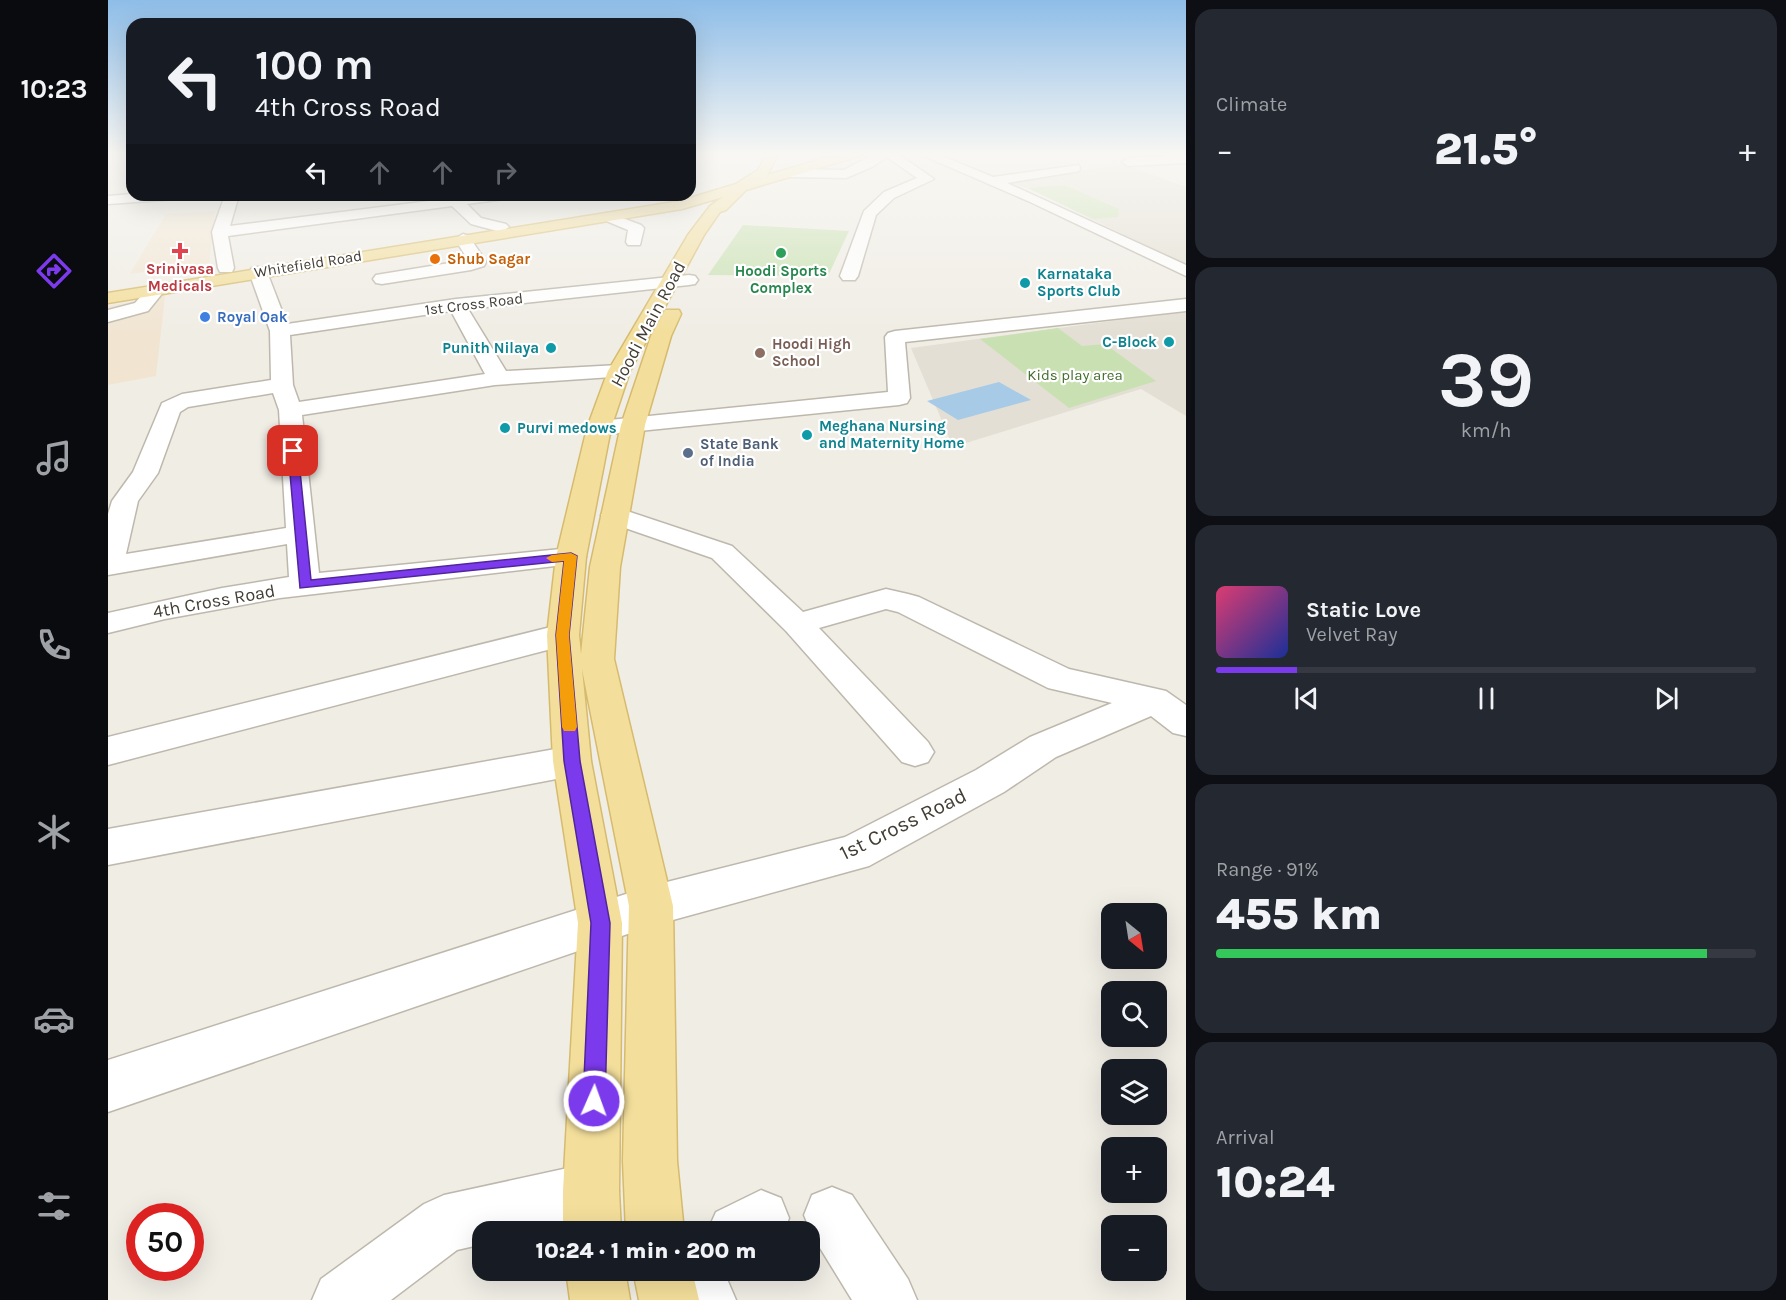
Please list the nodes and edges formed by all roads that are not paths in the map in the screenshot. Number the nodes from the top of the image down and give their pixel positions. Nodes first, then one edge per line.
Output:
1 (226, 213) edge
2 (333, 213) edge
3 (355, 213) edge
4 (467, 213) edge
5 (598, 213) edge
6 (638, 213) edge
7 (723, 213) edge
8 (870, 213) edge
9 (1067, 213) edge
10 (335, 217) junction
11 (609, 217) junction
12 (501, 227) junction
13 (219, 232) junction
14 (463, 239) junction
15 (634, 242) dead end
16 (226, 268) junction
17 (1186, 271) edge
18 (258, 272) junction
19 (849, 276) dead end
20 (382, 279) dead end
21 (679, 281) junction
22 (108, 289) edge
23 (156, 290) junction
24 (108, 298) edge
25 (1186, 304) edge
26 (456, 305) junction
27 (108, 316) edge
28 (279, 331) junction
29 (619, 371) junction
30 (499, 379) junction
31 (282, 385) junction
32 (290, 410) junction
33 (616, 426) junction
34 (615, 515) junction
35 (300, 534) junction
36 (571, 556) junction
37 (305, 585) junction
38 (108, 623) edge
39 (797, 624) junction
40 (563, 635) junction
41 (1154, 699) junction
42 (1186, 723) edge
43 (108, 751) edge
44 (915, 752) dead end
45 (572, 761) junction
46 (108, 847) edge
47 (651, 906) junction
48 (600, 923) junction
49 (108, 1086) edge
50 (591, 1211) edge
51 (832, 1215) dead end
52 (654, 1221) edge
53 (581, 1281) edge
54 (597, 1281) edge
55 (342, 1300) edge
56 (573, 1300) edge
57 (600, 1300) edge
58 (887, 1300) edge

1 - 13 street
2 - 10 street
3 - 10 street
4 - 12 street
5 - 12 main road, Whitefield Road
6 - 11 main road, Whitefield Road
7 - 21 main road
8 - 19 street
9 - 17 street
10 - 13 street
11 - 14 main road, Whitefield Road
11 - 15 street
12 - 16 main road, Whitefield Road
13 - 16 street
14 - 18 main road, Whitefield Road
14 - 20 street
16 - 22 main road, Whitefield Road
18 - 23 main road, Whitefield Road
18 - 28 street
21 - 26 street, 1st Cross Road
21 - 29 main road, Hoodi Main Road
21 - 33 main road
23 - 24 main road, Whitefield Road
23 - 27 street
25 - 33 street
26 - 28 street, 1st Cross Road
26 - 30 street
28 - 31 street
29 - 30 street
29 - 33 main road, Hoodi Main Road
30 - 32 street
31 - 32 street
31 - 35 street
32 - 35 street
33 - 34 main road
33 - 36 main road, Hoodi Main Road
34 - 39 street
34 - 47 main road
35 - 37 street
36 - 37 street, 4th Cross Road
36 - 40 main road, Hoodi Main Road
37 - 38 street, 4th Cross Road
39 - 41 street
39 - 44 street
40 - 43 street
40 - 45 main road, Hoodi Main Road
41 - 42 street
41 - 47 street, 1st Cross Road
45 - 46 street
45 - 48 main road, Hoodi Main Road
47 - 48 street, 1st Cross Road
47 - 52 main road
48 - 49 street, 1st Cross Road
48 - 50 main road, Hoodi Main Road
50 - 55 street
51 - 58 street
53 - 56 street
54 - 57 main road

